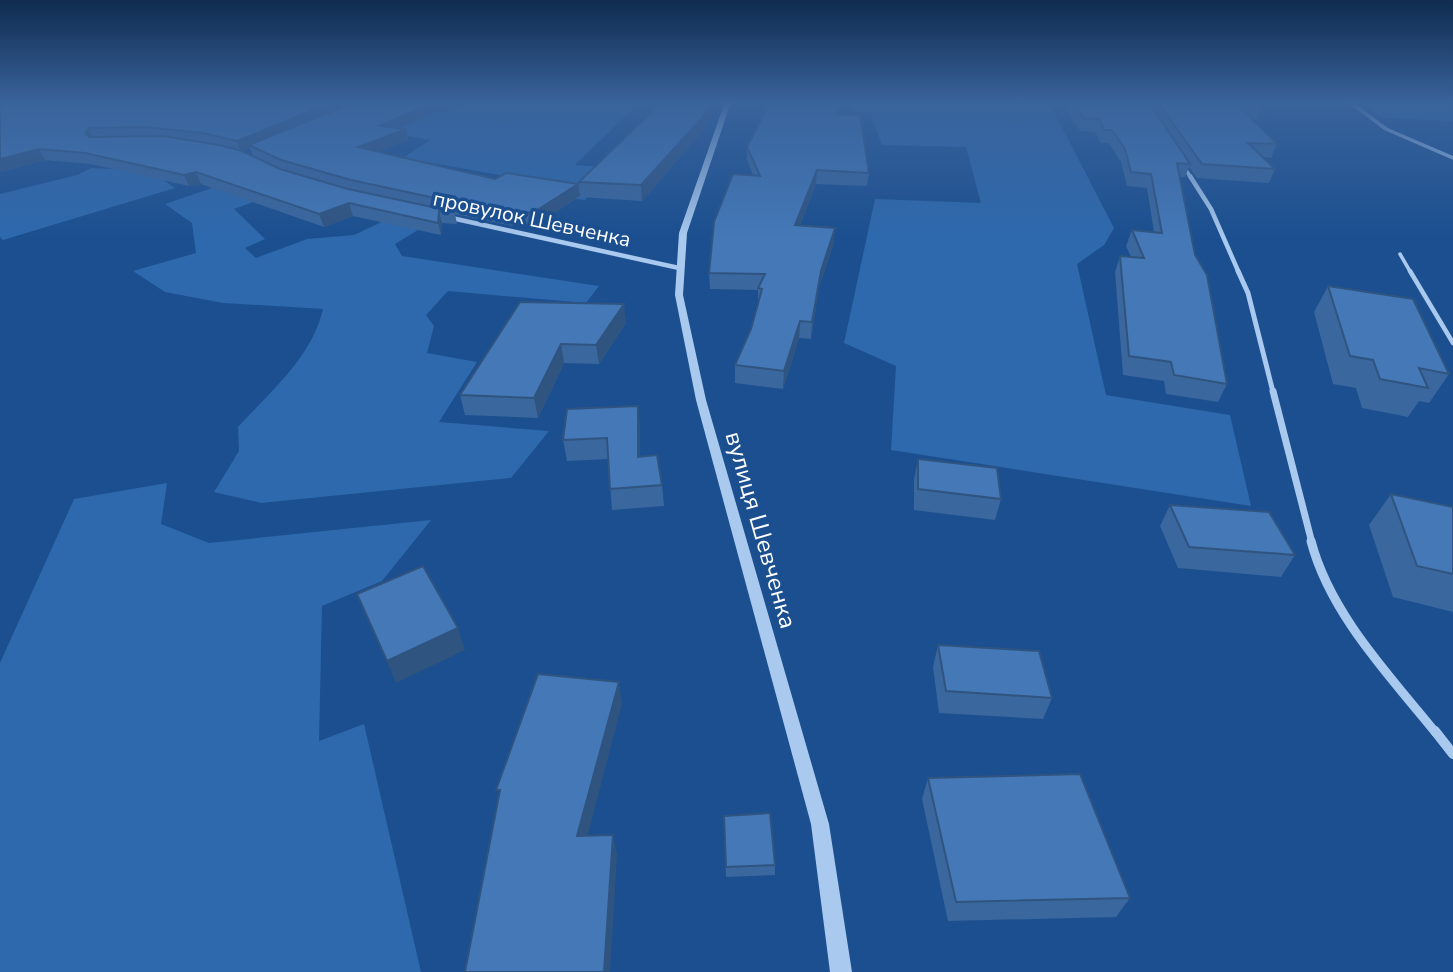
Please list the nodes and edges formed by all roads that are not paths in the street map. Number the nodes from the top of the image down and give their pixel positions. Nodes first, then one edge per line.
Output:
1 (712, 147) edge
2 (1428, 147) edge
3 (1453, 158) edge
4 (1181, 163) edge
5 (433, 214) edge
6 (1400, 254) dead end
7 (679, 268) junction
8 (1453, 343) edge
9 (1453, 754) edge
10 (841, 972) edge

1 - 7 street, вулиця Шевченка
2 - 3 street
4 - 9 street
5 - 7 street, провулок Шевченка
6 - 8 lane
7 - 10 street, вулиця Шевченка

